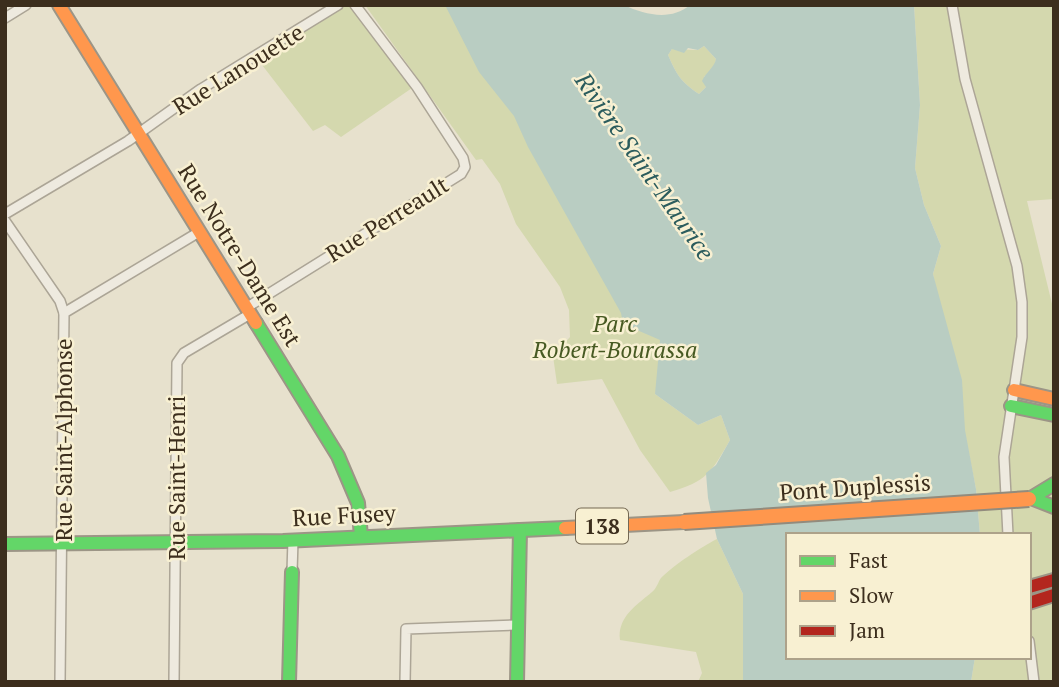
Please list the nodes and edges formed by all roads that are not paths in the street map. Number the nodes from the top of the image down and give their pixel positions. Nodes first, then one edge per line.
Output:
1 (26, 5) edge
2 (59, 5) edge
3 (338, 5) edge
4 (355, 5) edge
5 (953, 5) edge
6 (5, 18) edge
7 (138, 134) junction
8 (5, 214) edge
9 (5, 221) edge
10 (199, 232) junction
11 (248, 311) junction
12 (64, 313) junction
13 (1014, 390) junction
14 (1054, 399) edge
15 (1011, 406) junction
16 (1054, 415) edge
17 (1054, 484) edge
18 (1054, 496) edge
19 (1030, 498) junction
20 (1054, 508) edge
21 (684, 522) joint
22 (520, 530) junction
23 (1008, 533) edge
24 (361, 536) junction
25 (293, 540) junction
26 (177, 541) junction
27 (5, 544) edge
28 (62, 544) junction
29 (292, 572) joint
30 (1054, 580) edge
31 (1031, 586) edge
32 (1054, 595) edge
33 (1031, 602) edge
34 (517, 625) junction
35 (1031, 657) edge
36 (60, 682) edge
37 (174, 682) edge
38 (289, 682) edge
39 (405, 682) edge
40 (517, 682) edge
41 (1034, 682) edge

1 - 6 street
2 - 7 main road, Rue Notre-Dame Est
3 - 7 street, Rue Lanouette
4 - 11 street, Rue Perreault
5 - 13 street
7 - 8 street, Rue Lanouette
7 - 10 main road, Rue Notre-Dame Est
9 - 12 street
10 - 11 main road, Rue Notre-Dame Est
10 - 12 street, Rue Saint-Alphonse
11 - 24 main road, Rue Notre-Dame Est
11 - 26 street, Rue Saint-Henri
12 - 28 street, Rue Saint-Alphonse
13 - 14 main road
13 - 15 street
15 - 16 main road
15 - 23 street
17 - 19 main road
18 - 19 main road, 138
19 - 20 main road
19 - 21 main road, Pont Duplessis / 138, bridge
21 - 22 main road, Rue Fusey / 138
22 - 24 main road, Rue Fusey / 138
22 - 34 main road
24 - 25 main road, Rue Fusey / 138
25 - 26 main road, Rue Fusey / 138
25 - 29 street
26 - 28 main road, Rue Fusey / 138
26 - 37 street, Rue Saint-Henri
27 - 28 main road, Rue Fusey / 138
28 - 36 street, Rue Saint-Alphonse
29 - 38 main road
30 - 31 main road
32 - 33 main road
34 - 39 street
34 - 40 main road
35 - 41 street

